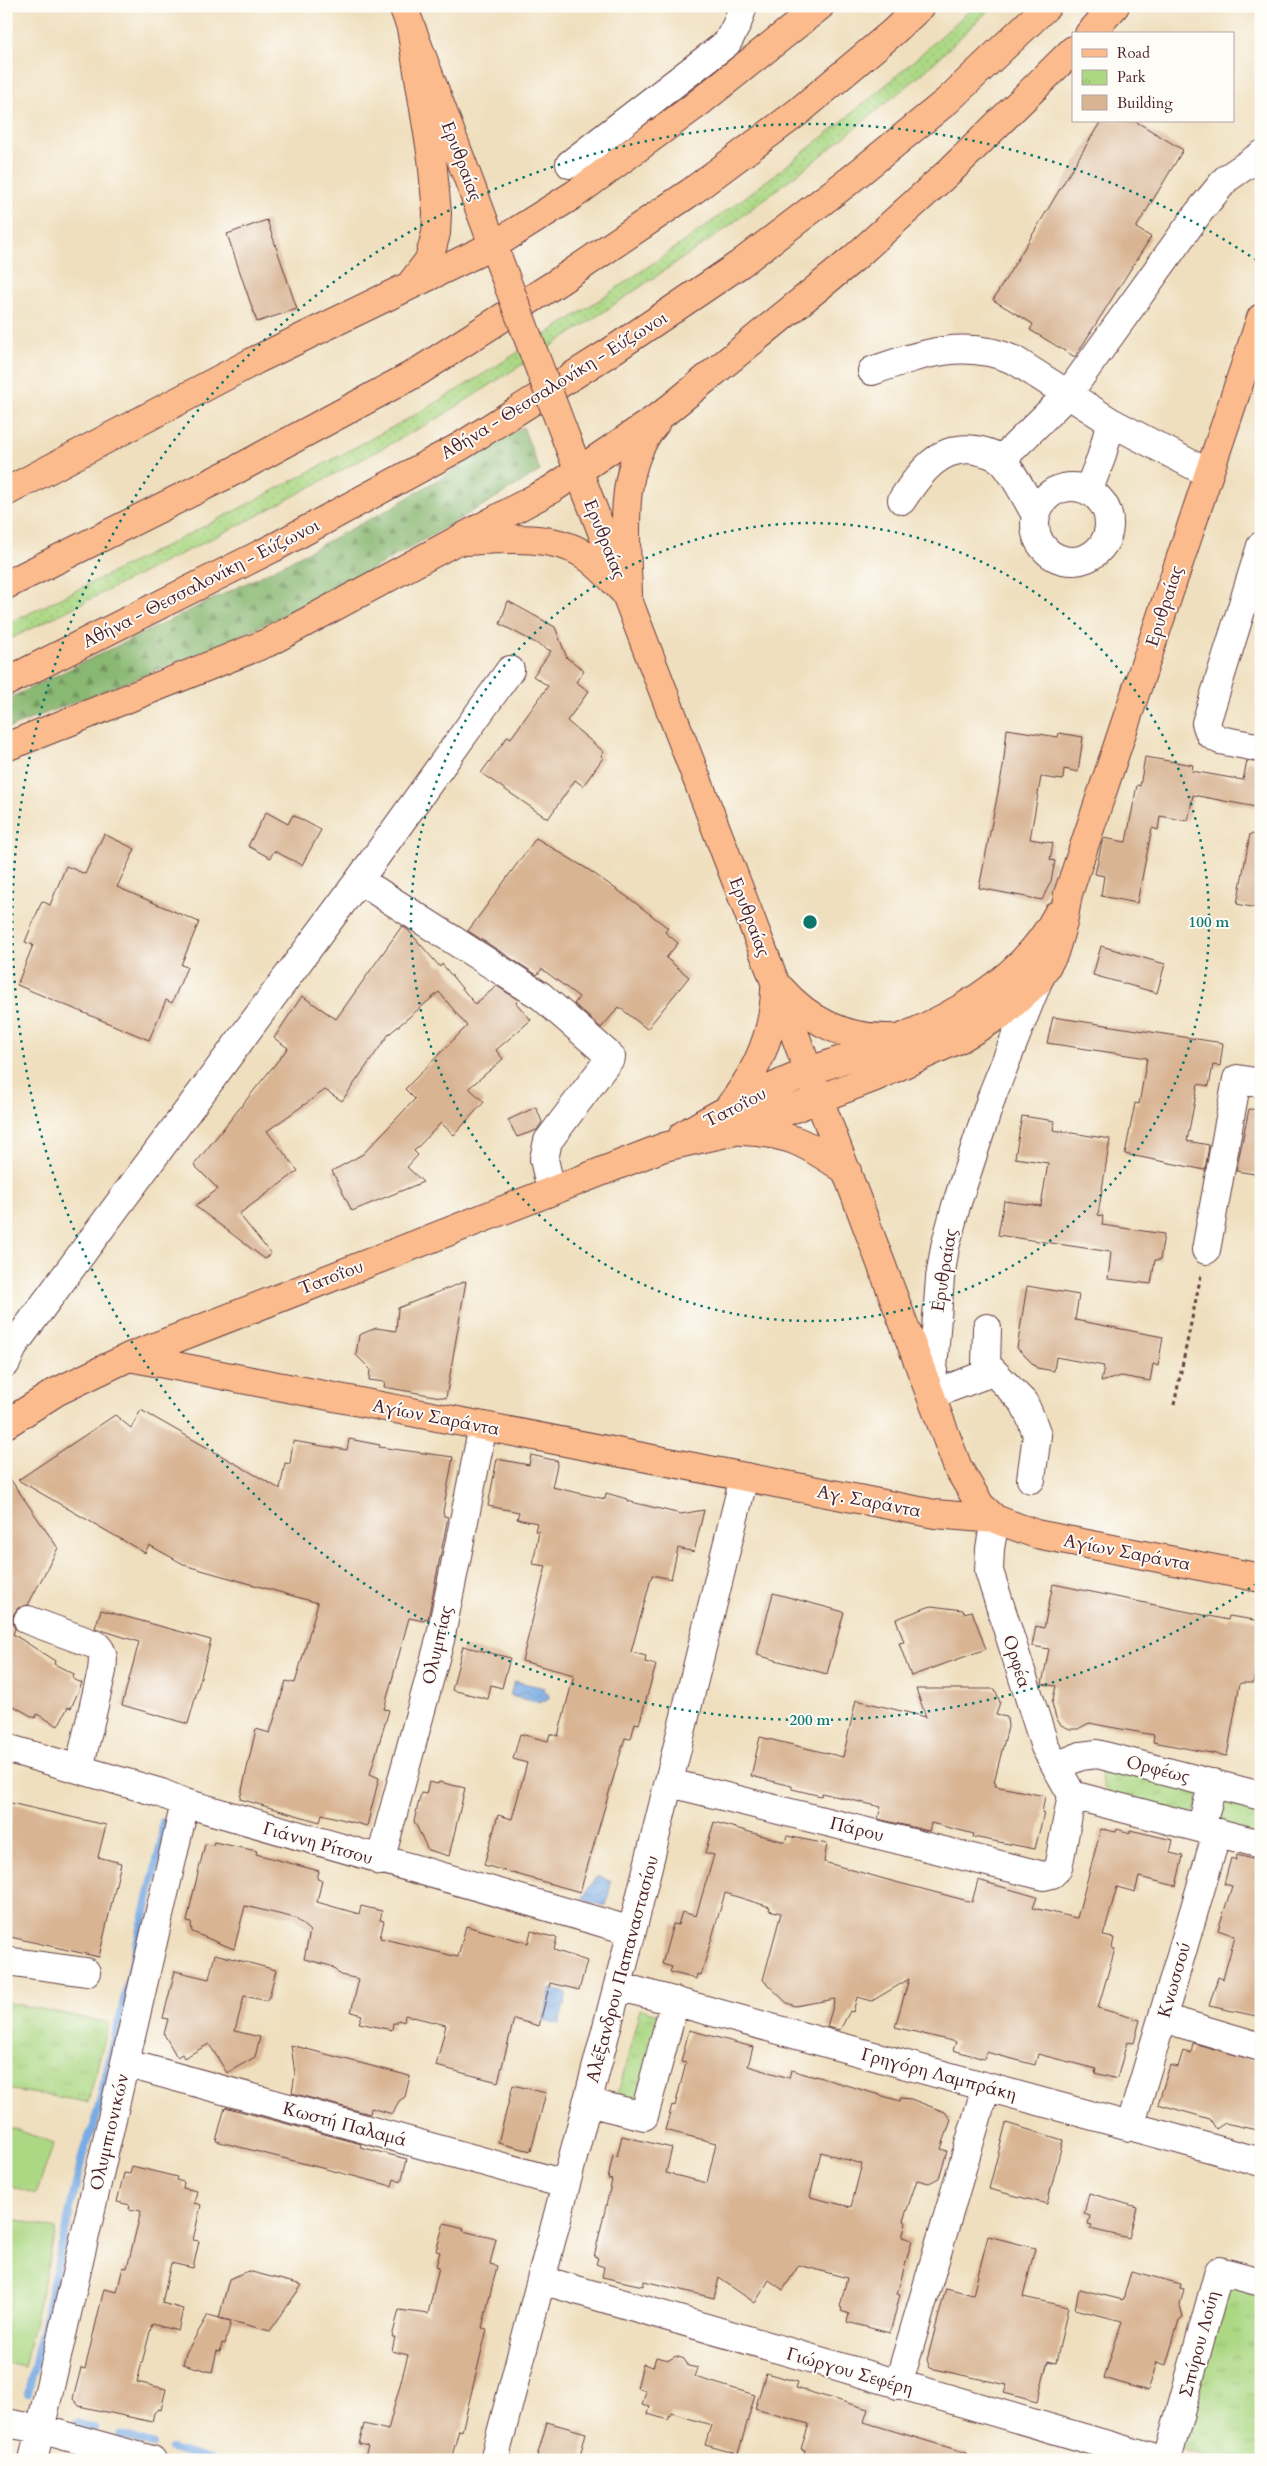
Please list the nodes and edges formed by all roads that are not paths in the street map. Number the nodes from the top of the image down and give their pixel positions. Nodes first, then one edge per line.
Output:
1 (743, 6) edge
2 (820, 6) edge
3 (921, 6) edge
4 (1047, 6) edge
5 (1115, 6) edge
6 (407, 17) edge
7 (1091, 32) edge
8 (1072, 51) edge
9 (1261, 155) edge
10 (570, 164) dead end
11 (494, 245) junction
12 (408, 287) junction
13 (1261, 318) edge
14 (872, 371) dead end
15 (1068, 394) junction
16 (664, 413) junction
17 (1111, 422) junction
18 (1001, 460) junction
19 (578, 471) junction
20 (1208, 473) junction
21 (1088, 491) junction
22 (6, 492) edge
23 (902, 500) dead end
24 (1036, 515) junction
25 (457, 542) junction
26 (1261, 546) edge
27 (6, 585) edge
28 (628, 596) junction
29 (510, 670) dead end
30 (6, 682) edge
31 (6, 747) edge
32 (1261, 748) edge
33 (359, 880) junction
34 (1068, 894) junction
35 (1038, 980) junction
36 (775, 982) junction
37 (902, 1038) junction
38 (809, 1072) junction
39 (1249, 1081) edge
40 (820, 1099) junction
41 (732, 1119) junction
42 (847, 1170) junction
43 (551, 1190) junction
44 (1206, 1250) road end
45 (987, 1328) dead end
46 (129, 1356) junction
47 (6, 1363) edge
48 (992, 1372) junction
49 (931, 1395) junction
50 (6, 1424) edge
51 (483, 1426) junction
52 (744, 1476) junction
53 (1031, 1479) dead end
54 (995, 1520) junction
55 (1261, 1578) edge
56 (28, 1620) dead end
57 (6, 1748) edge
58 (1056, 1766) junction
59 (79, 1769) junction
60 (670, 1783) junction
61 (1213, 1783) junction
62 (1072, 1794) junction
63 (1261, 1796) edge
64 (185, 1803) junction
65 (1209, 1830) junction
66 (1261, 1844) edge
67 (380, 1861) junction
68 (632, 1931) junction
69 (6, 1962) edge
70 (86, 1972) dead end
71 (618, 1986) junction
72 (675, 2001) junction
73 (1163, 2018) junction
74 (1261, 2047) edge
75 (125, 2063) junction
76 (986, 2087) junction
77 (587, 2102) junction
78 (1130, 2127) junction
79 (1261, 2162) edge
80 (564, 2184) junction
81 (542, 2280) junction
82 (1261, 2282) edge
83 (898, 2385) junction
84 (6, 2423) edge
85 (40, 2429) junction
86 (34, 2460) edge
87 (152, 2460) edge
88 (494, 2460) edge
89 (1159, 2460) edge
90 (1167, 2460) edge

1 - 10 street
2 - 11 main road
3 - 27 main road
4 - 30 main road, Αθήνα - Θεσσαλονίκη - Εύζωνοι
5 - 7 main road
6 - 11 main road, Ερυθραίας
6 - 12 main road
8 - 16 main road
9 - 15 street
11 - 12 main road
11 - 19 main road, Ερυθραίας, bridge
12 - 22 main road
13 - 20 main road, Ερυθραίας
14 - 15 street
15 - 17 street
15 - 18 street
16 - 19 main road
16 - 28 main road
17 - 20 street
17 - 21 street
18 - 23 street
18 - 24 street
19 - 25 main road
19 - 28 main road, Ερυθραίας
20 - 34 main road, Ερυθραίας
21 - 24 street
21 - 24 street
25 - 28 main road
25 - 31 main road
26 - 32 street
28 - 36 main road, Ερυθραίας
29 - 33 street
33 - 43 street
33 - 47 street
34 - 35 main road, Ερυθραίας
34 - 37 main road, Ερυθραίας
35 - 40 main road, Ερυθραίας
35 - 49 street, Ερυθραίας
36 - 37 main road
36 - 38 main road, Ερυθραίας
36 - 41 main road
37 - 38 main road, Ερυθραίας
38 - 40 main road, Ερυθραίας
38 - 41 main road, Τατοΐου
39 - 44 street
40 - 41 main road, Τατοΐου
40 - 42 main road, Ερυθραίας
41 - 42 main road
41 - 43 main road, Τατοΐου
42 - 49 main road, Ερυθραίας
43 - 46 main road, Τατοΐου
45 - 48 street
46 - 50 main road, Τατοΐου
46 - 51 main road, Αγίων Σαράντα
48 - 49 street
48 - 53 street
49 - 54 main road, Ερυθραίας
51 - 52 main road, Αγίων Σαράντα
51 - 67 street, Ολυμπίας
52 - 54 main road, Αγ. Σαράντα
52 - 60 street, Αλέξανδρου Παπαναστασίου
54 - 55 main road, Αγίων Σαράντα
54 - 58 street, Ορφέα
56 - 59 street
57 - 59 street, Γιάννη Ρίτσου
58 - 61 street, Ορφέως
58 - 62 street, Ορφέα
59 - 64 street, Γιάννη Ρίτσου
60 - 62 street, Πάρου
60 - 68 street, Αλέξανδρου Παπαναστασίου
61 - 63 street, Ορφέως
61 - 65 street, Κνωσσού
62 - 65 street
64 - 67 street, Γιάννη Ρίτσου
64 - 75 street, Ολυμπιονικών
65 - 66 street
65 - 73 street, Κνωσσού
67 - 68 street, Γιάννη Ρίτσου
68 - 71 street, Αλέξανδρου Παπαναστασίου
69 - 70 street
71 - 72 street, Γρηγόρη Λαμπράκη
71 - 77 street, Αλέξανδρου Παπαναστασίου
72 - 76 street, Γρηγόρη Λαμπράκη
72 - 77 street
73 - 74 street
73 - 78 street, Κνωσσού
75 - 80 street, Κωστή Παλαμά
75 - 85 street, Ολυμπιονικών
76 - 78 street, Γρηγόρη Λαμπράκη
76 - 83 street
77 - 80 street, Αλέξανδρου Παπαναστασίου
78 - 79 street, Γρηγόρη Λαμπράκη
80 - 81 street, Αλέξανδρου Παπαναστασίου
81 - 83 street, Γιώργου Σεφέρη
81 - 88 street, Αλέξανδρου Παπαναστασίου
82 - 90 street, Σπύρου Λούη
83 - 89 street, Γιώργου Σεφέρη
84 - 85 street
85 - 86 street, Ολυμπιονικών
85 - 87 street

